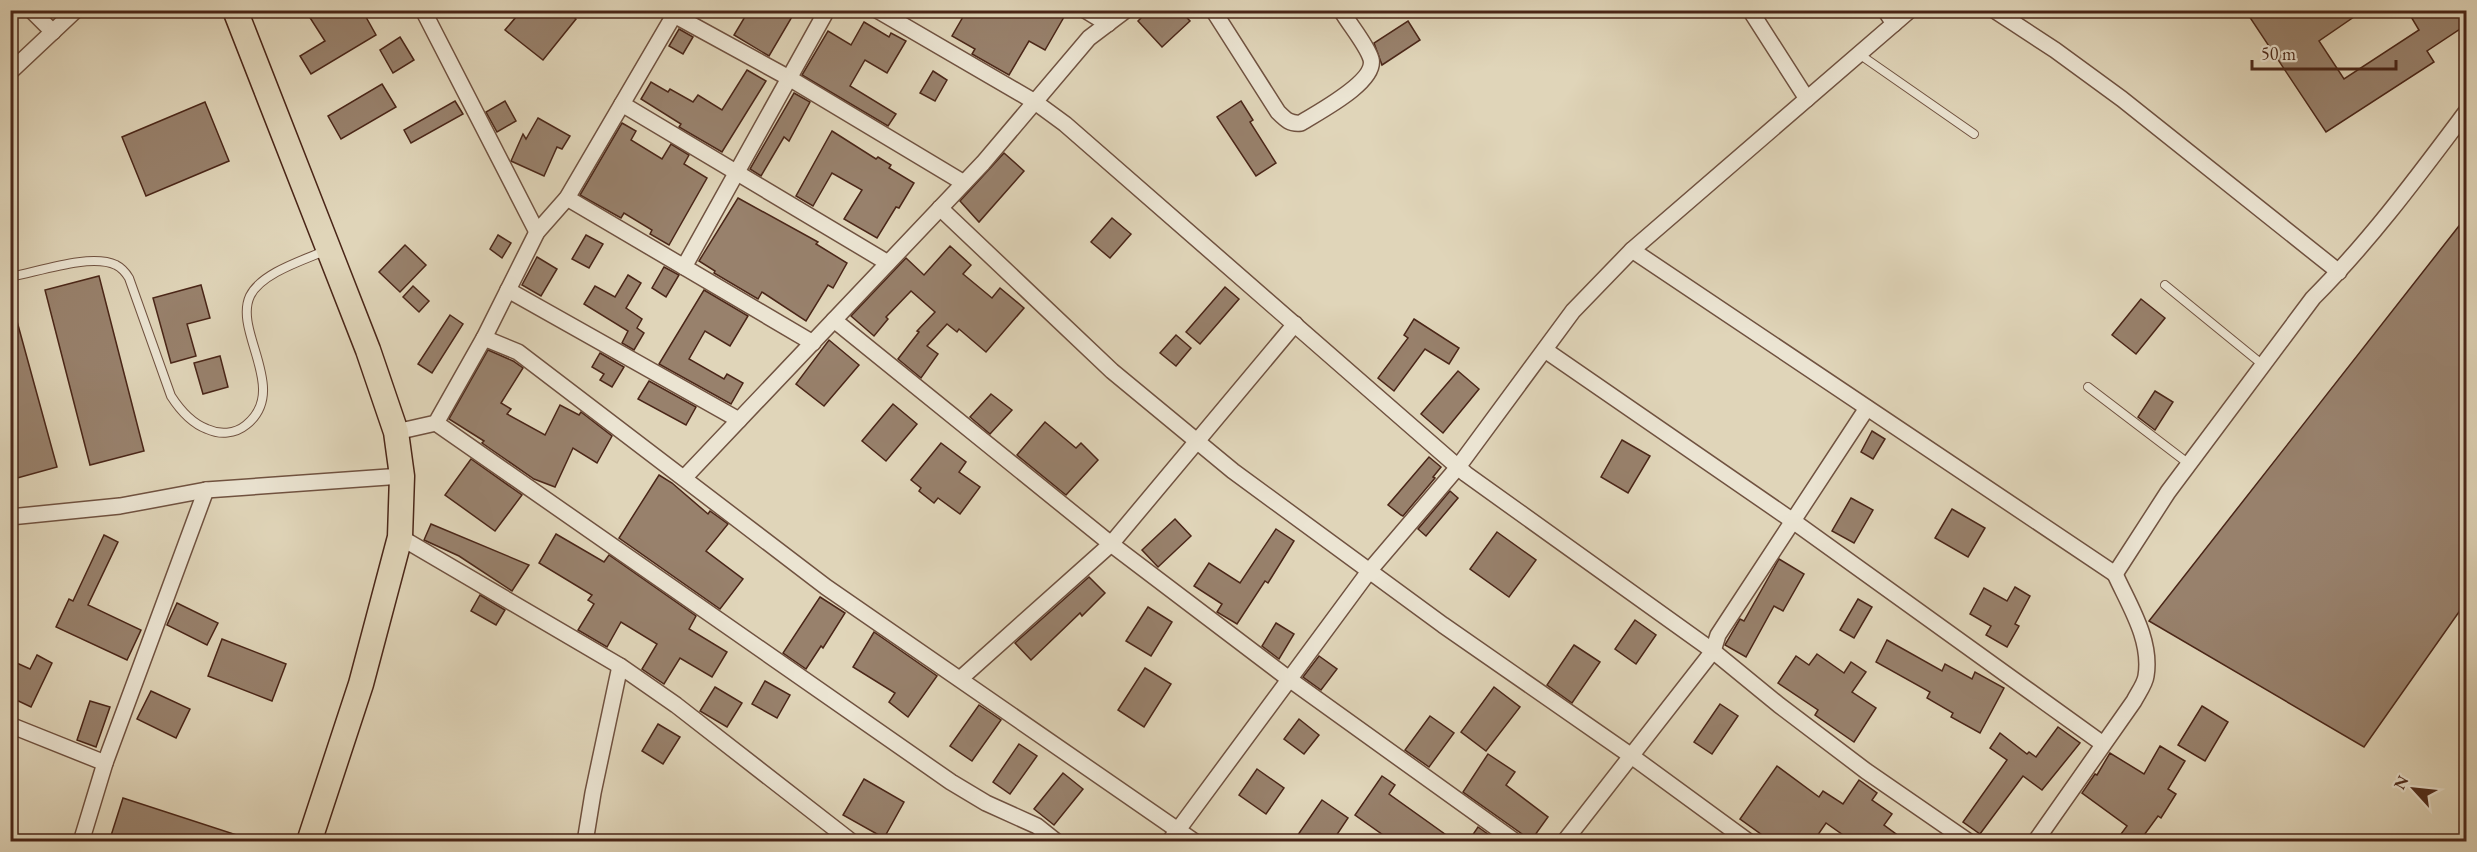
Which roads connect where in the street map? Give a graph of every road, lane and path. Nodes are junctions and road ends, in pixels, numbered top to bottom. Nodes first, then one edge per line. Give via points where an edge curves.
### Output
1 (32, 10) edge
2 (76, 10) edge
3 (235, 10) edge
4 (423, 10) edge
5 (827, 10) edge
6 (877, 10) edge
7 (1085, 10) edge
8 (1126, 10) edge
9 (1213, 10) edge
10 (1341, 10) edge
11 (1750, 10) edge
12 (1885, 10) edge
13 (1910, 10) edge
14 (1994, 10) edge
15 (676, 13) edge
16 (1108, 24) junction
17 (1894, 24) junction
18 (53, 33) junction
19 (1859, 54) junction
20 (10, 72) edge
21 (789, 78) junction
22 (1807, 99) junction
23 (1035, 102) junction
24 (622, 104) junction
25 (2466, 112) edge
26 (1974, 134) dead end
27 (736, 173) junction
28 (964, 183) junction
29 (567, 198) junction
30 (940, 208) junction
31 (537, 232) junction
32 (328, 249) junction
33 (1632, 250) junction
34 (888, 263) junction
35 (684, 267) junction
36 (2339, 272) junction
37 (10, 277) edge
38 (2165, 285) dead end
39 (508, 290) junction
40 (834, 320) junction
41 (1295, 324) junction
42 (484, 338) junction
43 (813, 342) junction
44 (1545, 350) junction
45 (2263, 365) junction
46 (2088, 387) dead end
47 (1867, 408) junction
48 (739, 420) junction
49 (435, 423) junction
50 (396, 432) junction
51 (1197, 441) junction
52 (2189, 464) junction
53 (1458, 467) junction
54 (402, 476) junction
55 (684, 478) junction
56 (206, 490) junction
57 (10, 517) edge
58 (1792, 521) junction
59 (400, 537) junction
60 (1111, 544) junction
61 (1370, 570) junction
62 (2115, 574) junction
63 (1713, 651) junction
64 (620, 666) junction
65 (960, 679) junction
66 (1290, 679) junction
67 (10, 725) edge
68 (2103, 744) junction
69 (1630, 755) junction
70 (105, 763) junction
71 (1174, 836) edge
72 (81, 842) edge
73 (309, 842) edge
74 (585, 842) edge
75 (852, 842) edge
76 (1057, 842) edge
77 (1195, 842) edge
78 (1516, 842) edge
79 (1564, 842) edge
80 (1749, 842) edge
81 (1969, 842) edge
82 (2035, 842) edge

1 - 18 street
2 - 18 street
3 - 32 main road
4 - 31 street
5 - 21 street
6 - 23 street
7 - 16 street
8 - 16 street
9 - 10 street via 1278,112 1293,123 1301,123 1361,84 1370,69 1371,57
11 - 22 street
12 - 17 street
13 - 17 street
14 - 36 street via 2122,99
15 - 21 street
15 - 24 street
16 - 23 street via 1089,38
17 - 19 street
18 - 20 street
19 - 22 street
19 - 26 lane
21 - 27 street
21 - 28 street
22 - 33 street
23 - 28 street
23 - 41 street
24 - 27 street
24 - 29 street
25 - 36 street
27 - 34 street
27 - 35 street
28 - 30 street
29 - 31 street
29 - 35 street
30 - 34 street
30 - 51 street via 1112,371
31 - 39 street
32 - 37 lane via 263,279 249,298 246,311 263,381 261,400 254,418 238,431 224,433 207,429 178,407 129,278 116,265 91,261
32 - 50 main road
33 - 44 street via 1573,311
33 - 47 street
34 - 40 street
35 - 43 street
36 - 45 street via 2313,298
38 - 45 lane
39 - 42 street
39 - 48 street
40 - 43 street
40 - 60 street
41 - 51 street
41 - 53 street
42 - 49 street
42 - 55 street via 518,352
43 - 48 street
44 - 53 street
44 - 58 street
45 - 52 street
46 - 52 lane
47 - 58 street
47 - 62 street
48 - 55 street
49 - 50 street
49 - 76 street via 951,782 1037,826
50 - 54 main road
51 - 60 street
51 - 61 street
52 - 62 street
53 - 61 street
53 - 63 street
54 - 56 street
54 - 59 main road
55 - 65 street via 826,587
56 - 57 street via 120,506
56 - 70 street
58 - 63 street via 1718,635
58 - 68 street
59 - 64 street
59 - 73 main road via 361,684
60 - 65 street
60 - 66 street
61 - 66 street
61 - 69 street
62 - 68 street via 2144,638 2146,678
63 - 69 street
63 - 81 street via 1814,732
64 - 74 street
64 - 75 street
65 - 71 street
66 - 71 street
66 - 78 street
67 - 70 street
68 - 82 street
69 - 79 street
69 - 80 street
70 - 72 street
71 - 77 street

